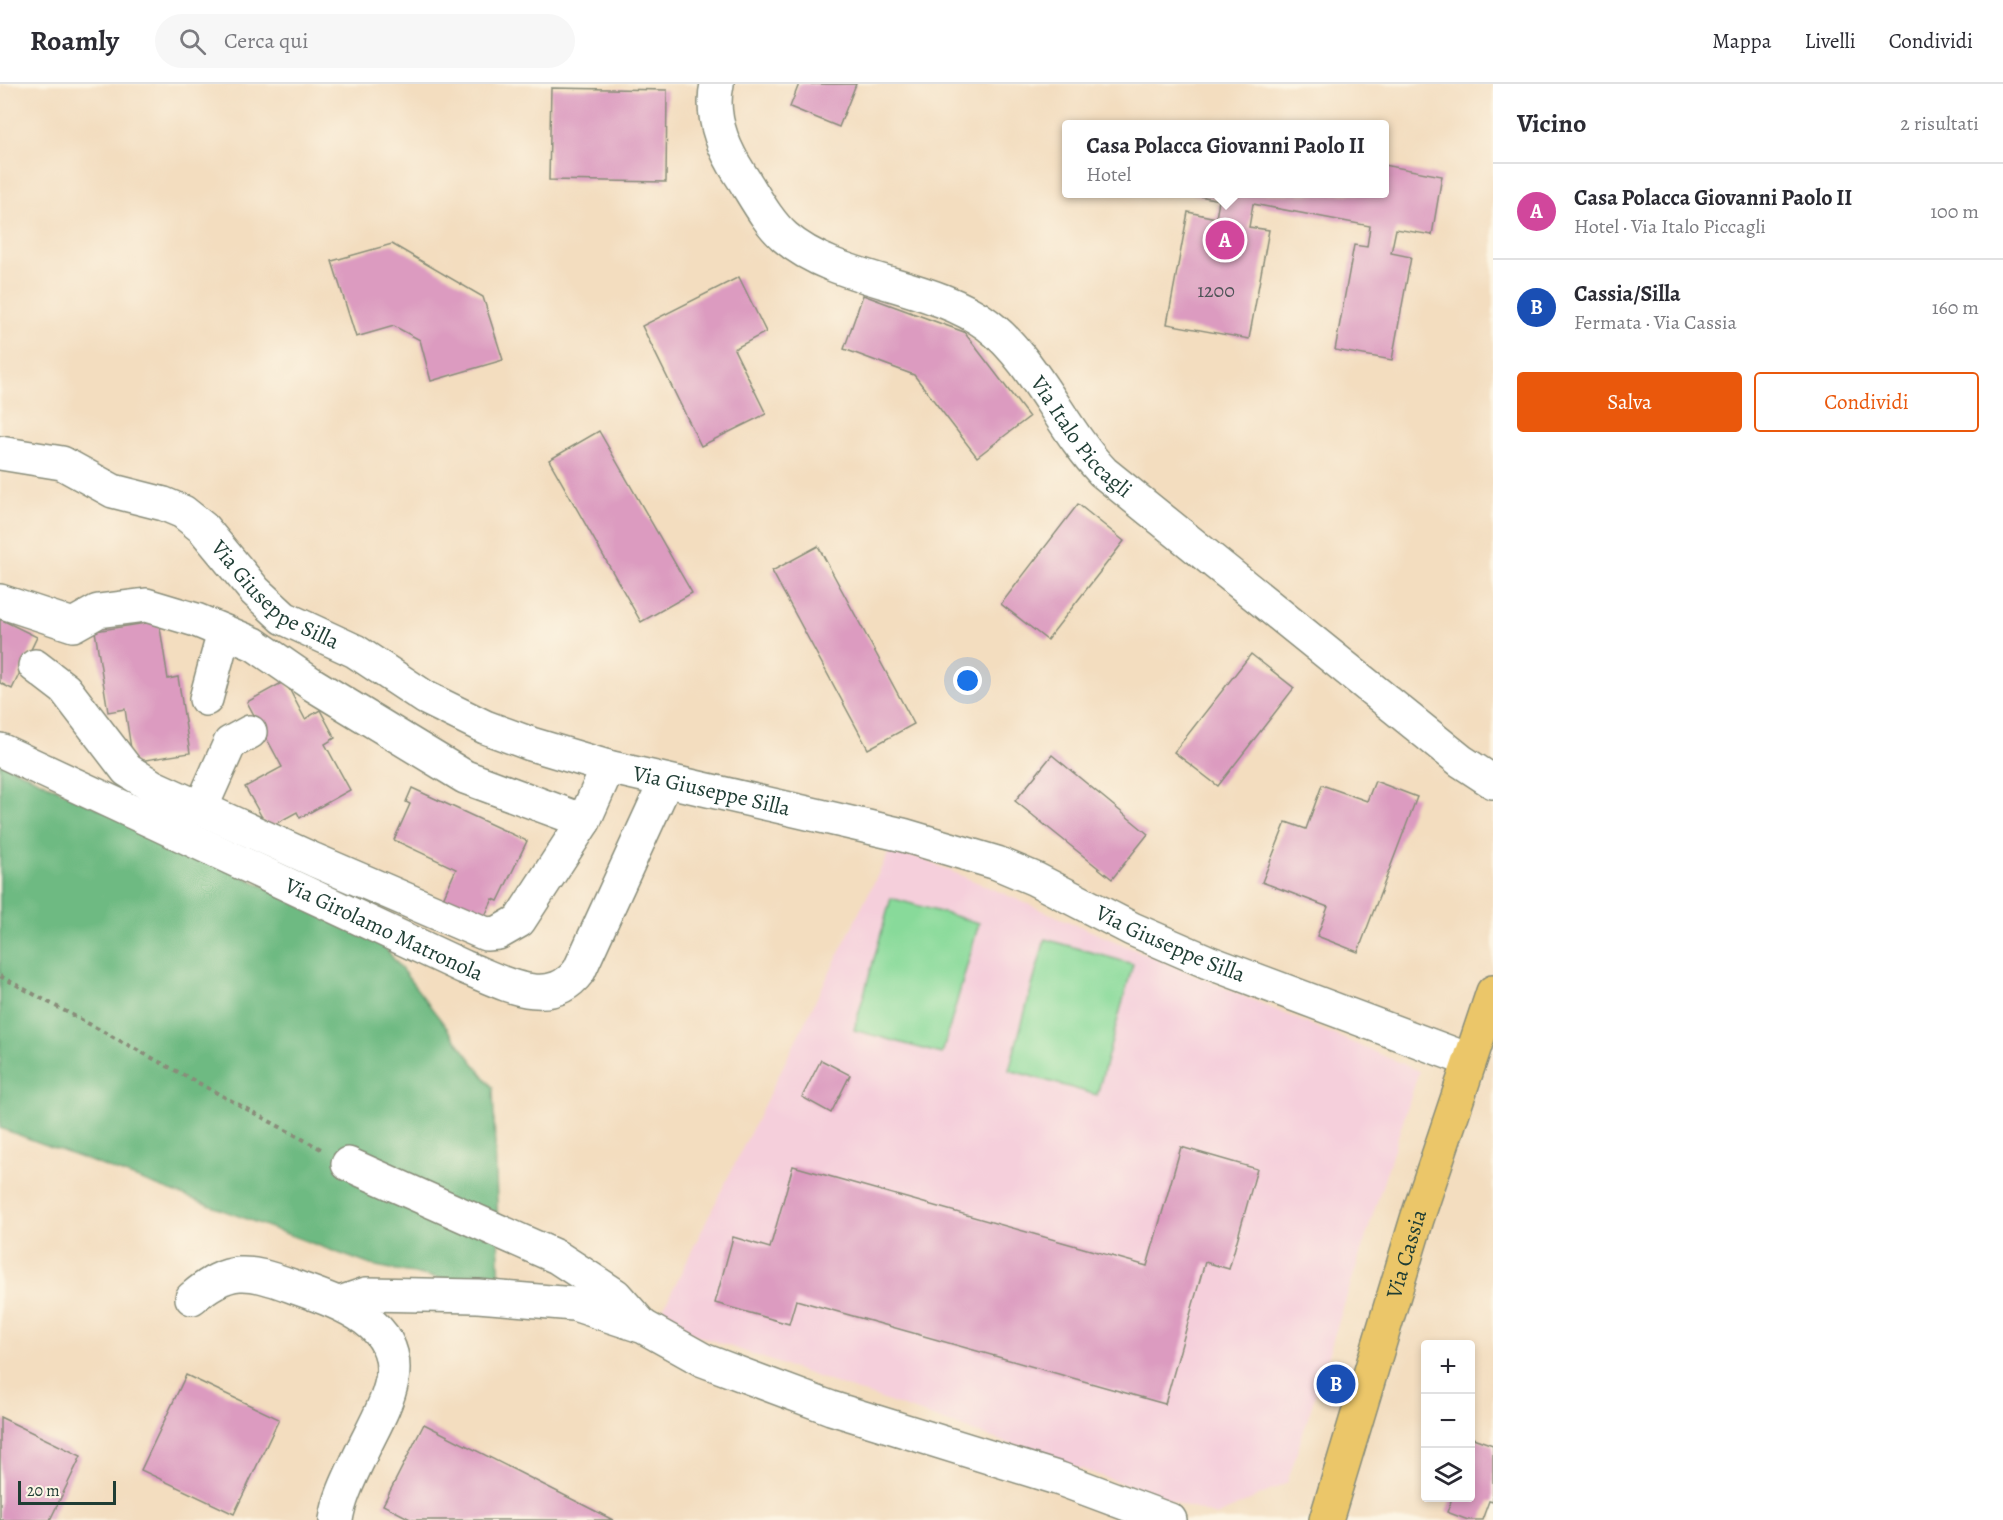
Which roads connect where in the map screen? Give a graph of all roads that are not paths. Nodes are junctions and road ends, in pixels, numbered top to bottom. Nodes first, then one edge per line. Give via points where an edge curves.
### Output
1 (717, 84) edge
2 (0, 453) edge
3 (0, 601) edge
4 (224, 632) junction
5 (35, 666) dead end
6 (206, 699) dead end
7 (250, 732) dead end
8 (0, 750) edge
9 (608, 767) junction
10 (666, 781) junction
11 (1493, 782) edge
12 (201, 808) junction
13 (584, 821) junction
14 (1493, 992) edge
15 (1469, 1059) junction
16 (348, 1164) road end
17 (192, 1298) dead end
18 (340, 1303) junction
19 (644, 1328) junction
20 (336, 1520) edge
21 (1170, 1520) edge
22 (1326, 1520) edge

1 - 11 street, Via Italo Piccagli via 716,110 726,150 769,220 786,238 826,261 957,307 991,327 1025,367 1083,449 1121,487 1461,761
2 - 9 street, Via Giuseppe Silla via 62,463 113,491 183,512 203,528 274,610 296,626 355,651 426,698 485,727
3 - 4 street via 74,625 98,612 146,605
4 - 6 street
4 - 13 street via 254,644 465,777
5 - 12 street via 65,689 127,770
7 - 12 street via 230,743
8 - 10 street, Via Girolamo Matronola via 464,967 514,986 543,992 564,988 579,971
9 - 10 street, Via Giuseppe Silla
9 - 13 street
10 - 15 street, Via Giuseppe Silla via 903,835 997,863 1199,959
12 - 13 street via 486,934 498,933 519,921
14 - 15 main road, Via Cassia
15 - 22 main road, Via Cassia
16 - 19 street via 556,1257 615,1295
17 - 18 street via 217,1279 247,1272
18 - 19 street via 366,1294 574,1304
18 - 20 street via 377,1329 386,1344 393,1371 388,1394 343,1492
19 - 21 street via 703,1360 831,1408 1060,1479

